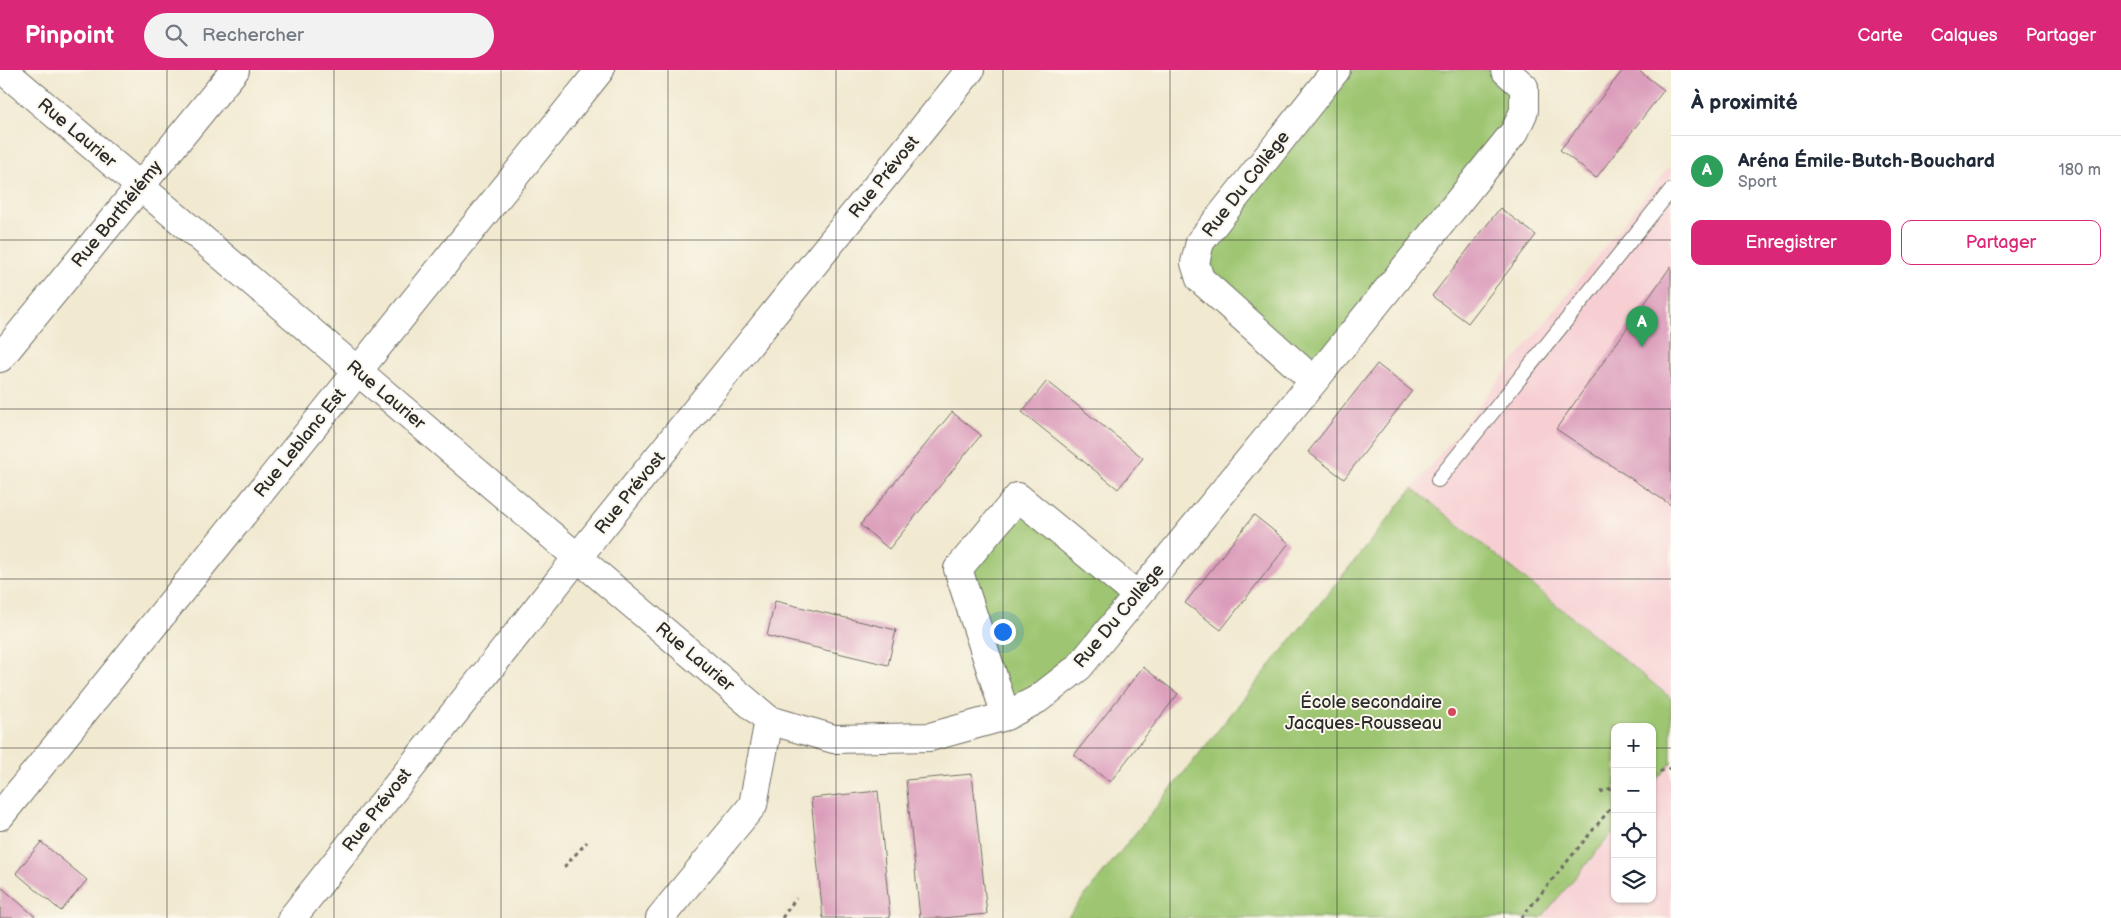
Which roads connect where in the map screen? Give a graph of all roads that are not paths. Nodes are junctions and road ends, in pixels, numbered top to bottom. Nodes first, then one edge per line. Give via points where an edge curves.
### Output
1 (3, 70) edge
2 (235, 70) edge
3 (600, 70) edge
4 (970, 70) edge
5 (1336, 70) edge
6 (1505, 70) edge
7 (140, 186) junction
8 (1671, 190) edge
9 (0, 358) edge
10 (358, 371) junction
11 (1314, 381) junction
12 (1438, 480) dead end
13 (577, 558) junction
14 (1137, 595) junction
15 (1006, 716) junction
16 (769, 720) junction
17 (0, 816) edge
18 (292, 918) edge
19 (660, 918) edge

1 - 7 street, Rue Laurier
2 - 7 street, Rue Barthélémy
3 - 10 street, Rue Leblanc Est
4 - 13 street, Rue Prévost
5 - 11 street, Rue Du Collège via 1200,242 1195,263 1200,279
6 - 11 street, Rue Du Collège via 1524,87 1524,111 1515,131
7 - 9 street, Rue Barthélémy
7 - 10 street, Rue Laurier
8 - 12 lane
10 - 13 street, Rue Laurier
10 - 17 street, Rue Leblanc Est
11 - 14 street, Rue Du Collège
13 - 16 street, Rue Laurier
13 - 18 street, Rue Prévost
14 - 15 street, Rue Du Collège via 1079,667 1038,699
14 - 15 street via 1018,497 958,569
15 - 16 street, Rue Du Collège via 930,737 834,739
16 - 19 street via 753,804

